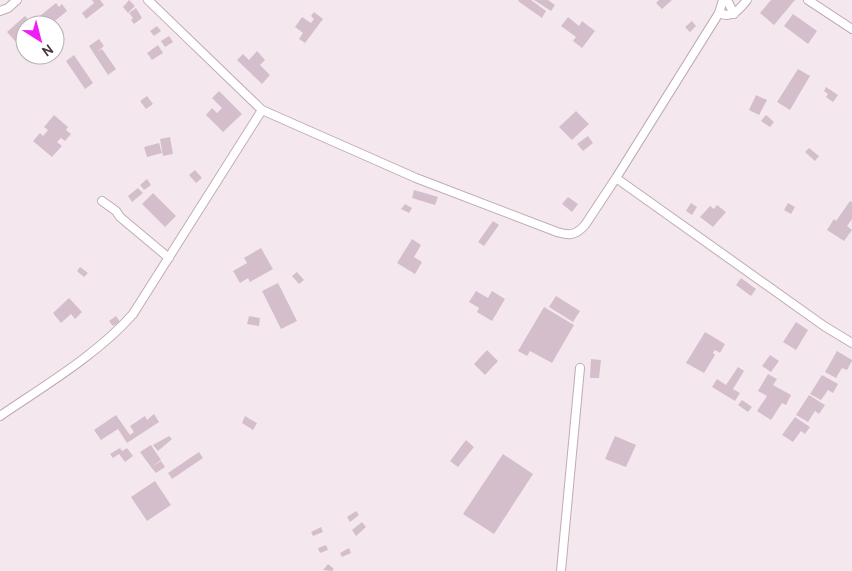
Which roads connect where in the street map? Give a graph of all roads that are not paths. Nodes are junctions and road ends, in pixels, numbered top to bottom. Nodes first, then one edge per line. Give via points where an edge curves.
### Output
1 (17, 0) edge
2 (148, 0) edge
3 (723, 0) edge
4 (727, 0) edge
5 (747, 0) edge
6 (808, 0) edge
7 (0, 11) edge
8 (719, 13) junction
9 (734, 14) junction
10 (852, 29) edge
11 (262, 110) junction
12 (616, 178) junction
13 (102, 201) dead end
14 (169, 258) junction
15 (852, 343) edge
16 (580, 368) dead end
17 (0, 416) edge
18 (561, 571) edge

1 - 7 street
2 - 11 street
3 - 8 street
4 - 9 street
5 - 9 street
6 - 10 street
8 - 9 street via 725,16
8 - 12 street
11 - 12 street via 416,178 569,236 585,225
11 - 14 street
12 - 15 street
13 - 14 street
14 - 17 street via 133,314 114,335
16 - 18 street

